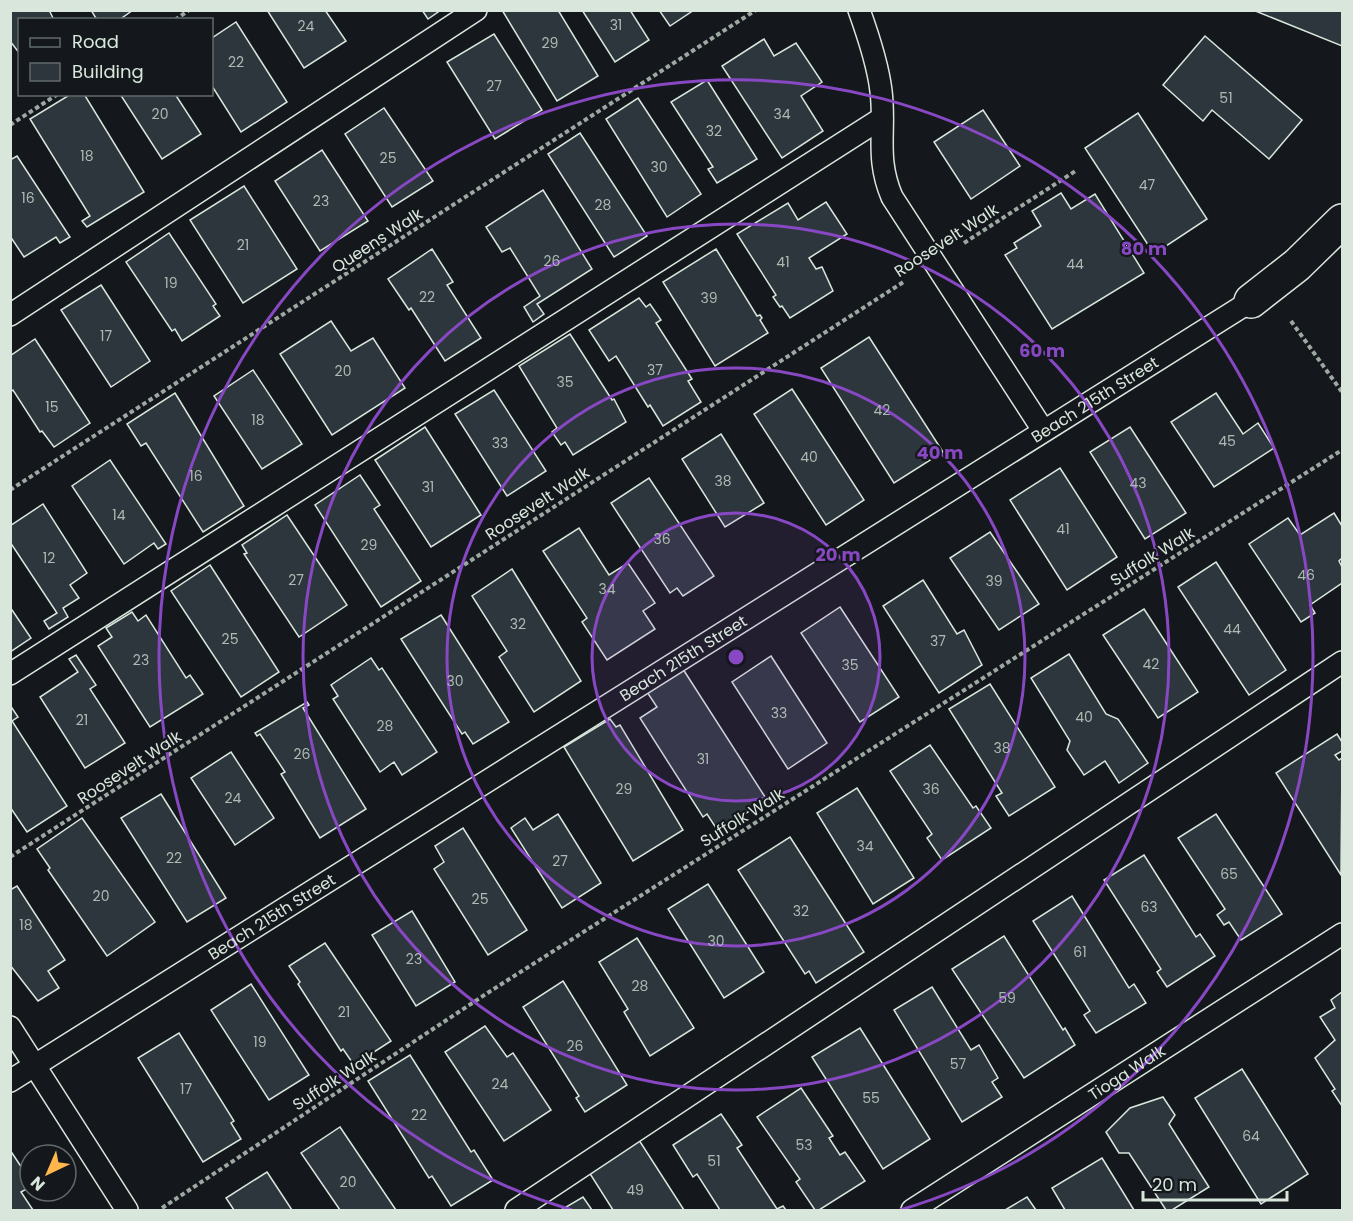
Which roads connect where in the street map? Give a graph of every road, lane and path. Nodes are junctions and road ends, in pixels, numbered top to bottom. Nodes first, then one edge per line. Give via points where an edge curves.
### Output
1 (476, 10) edge
2 (756, 10) edge
3 (859, 10) edge
4 (55, 96) edge
5 (882, 118) junction
6 (10, 125) edge
7 (1077, 170) dead end
8 (1342, 220) edge
9 (934, 262) junction
10 (1260, 295) junction
11 (10, 315) edge
12 (1342, 392) edge
13 (1043, 429) junction
14 (1342, 450) edge
15 (10, 489) edge
16 (1342, 662) edge
17 (10, 674) edge
18 (10, 858) edge
19 (1342, 934) edge
20 (10, 1027) edge
21 (35, 1065) junction
22 (10, 1081) edge
23 (127, 1210) edge
24 (159, 1210) edge
25 (516, 1210) edge
26 (912, 1210) edge

1 - 11 lane
2 - 15 path, Queens Walk
3 - 5 lane via 881,90
4 - 6 path
5 - 9 lane via 883,176
5 - 17 lane
7 - 9 path, Roosevelt Walk
8 - 10 street, Beach 215th Street
9 - 13 lane
9 - 18 path, Roosevelt Walk
10 - 12 path
10 - 13 lane, Beach 215th Street
13 - 21 lane, Beach 215th Street
14 - 24 path, Suffolk Walk via 489,992
16 - 25 lane
19 - 26 lane, Tioga Walk
20 - 21 lane
21 - 22 lane, Beach 215th Street
21 - 23 lane

